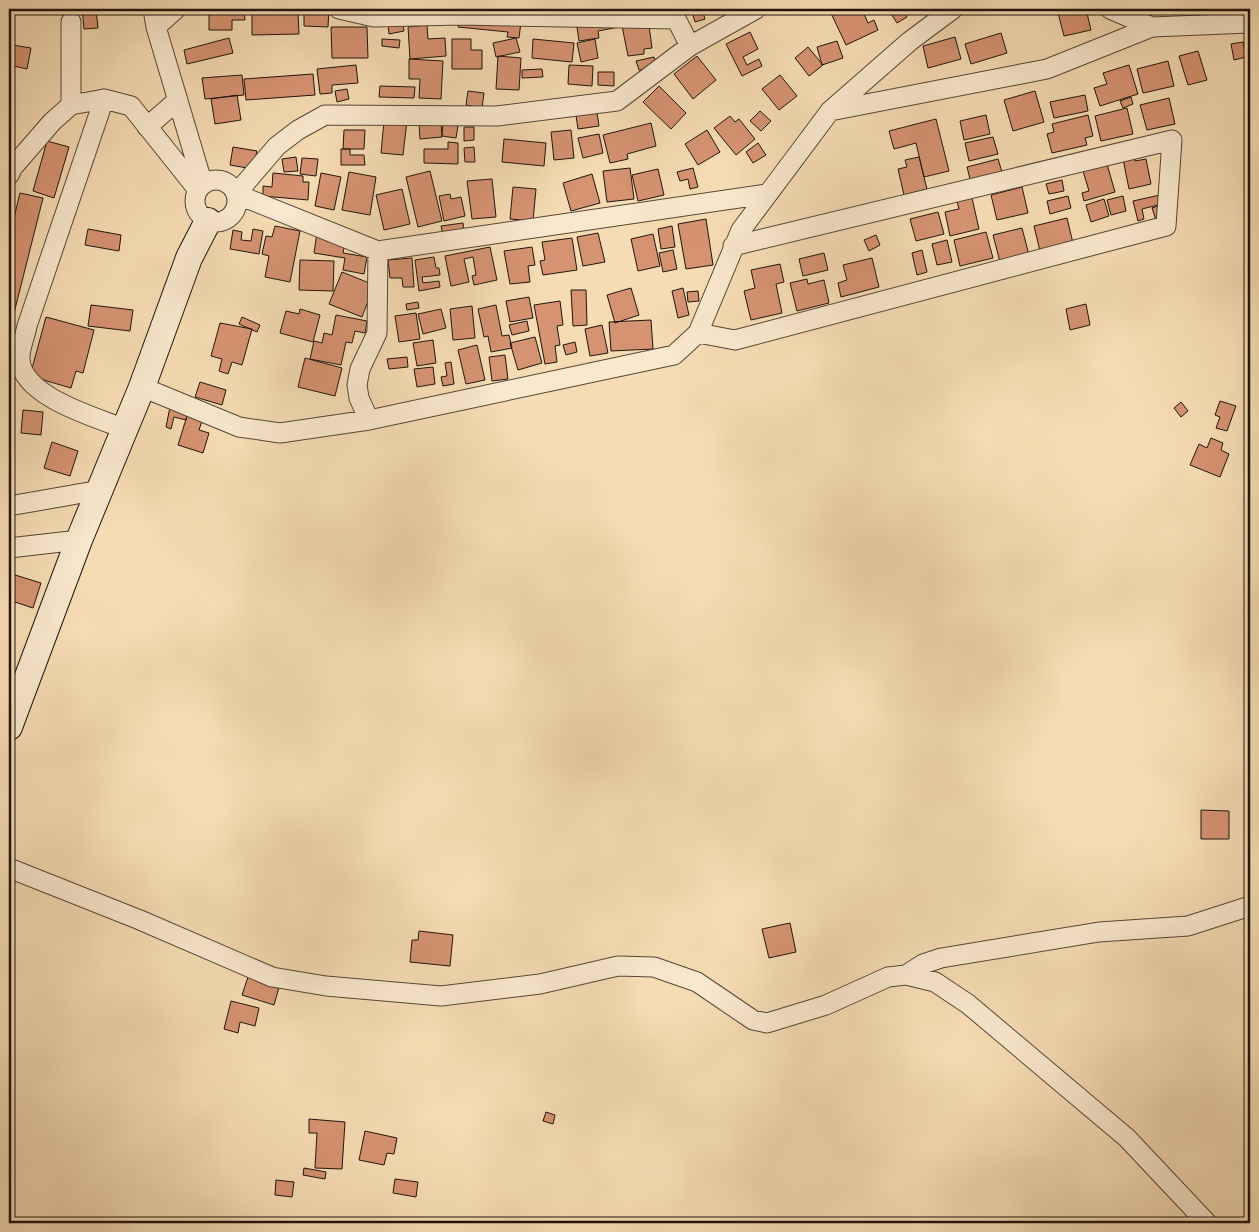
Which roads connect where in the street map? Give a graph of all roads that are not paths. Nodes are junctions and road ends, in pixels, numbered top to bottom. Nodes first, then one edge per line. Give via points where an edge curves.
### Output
1 (176, 9) edge
2 (339, 9) edge
3 (756, 9) edge
4 (953, 9) edge
5 (1110, 9) edge
6 (673, 14) edge
7 (154, 18) edge
8 (72, 22) dead end
9 (1250, 23) edge
10 (1152, 27) junction
11 (690, 46) junction
12 (104, 99) junction
13 (178, 100) junction
14 (71, 105) junction
15 (830, 111) junction
16 (147, 127) junction
17 (9, 175) edge
18 (201, 188) junction
19 (236, 194) junction
20 (767, 194) junction
21 (208, 221) junction
22 (733, 246) junction
23 (378, 251) junction
24 (698, 333) junction
25 (142, 387) junction
26 (369, 420) junction
27 (125, 429) junction
28 (100, 490) junction
29 (9, 506) edge
30 (79, 540) junction
31 (9, 548) edge
32 (9, 727) edge
33 (9, 868) edge
34 (1250, 906) edge
35 (906, 975) junction
36 (1207, 1223) edge

1 - 7 street
2 - 6 street via 374,17
3 - 11 street
4 - 15 street via 910,41
5 - 10 street
6 - 11 street
7 - 13 street
8 - 14 street
9 - 10 street
10 - 15 street via 1047,69
11 - 19 street via 618,101 497,116 325,115 278,146
12 - 14 street
12 - 16 street via 131,106
12 - 27 street via 27,326 20,359 23,375 42,393
13 - 16 street
13 - 18 street
14 - 17 street via 52,122
15 - 20 street
16 - 18 street
18 - 19 street via 219,180 230,185
18 - 21 street via 196,204 202,217
19 - 21 street via 233,214 222,222
19 - 23 street
20 - 22 street
20 - 23 street
21 - 25 street via 190,258
22 - 24 street
22 - 24 street via 1172,140 1166,226 735,340
23 - 26 street via 377,333 360,369 357,385
24 - 26 street via 674,355
25 - 26 street via 239,427 280,433
25 - 27 street
27 - 28 street
28 - 29 street
28 - 30 street
30 - 31 street
30 - 32 street
33 - 35 street via 272,977 326,986 441,996 540,984 618,966 654,967 698,982 753,1020 767,1023 826,1005 888,977
34 - 35 street via 1188,926 1099,932 941,958
35 - 36 street via 935,982 968,1004 1127,1138

